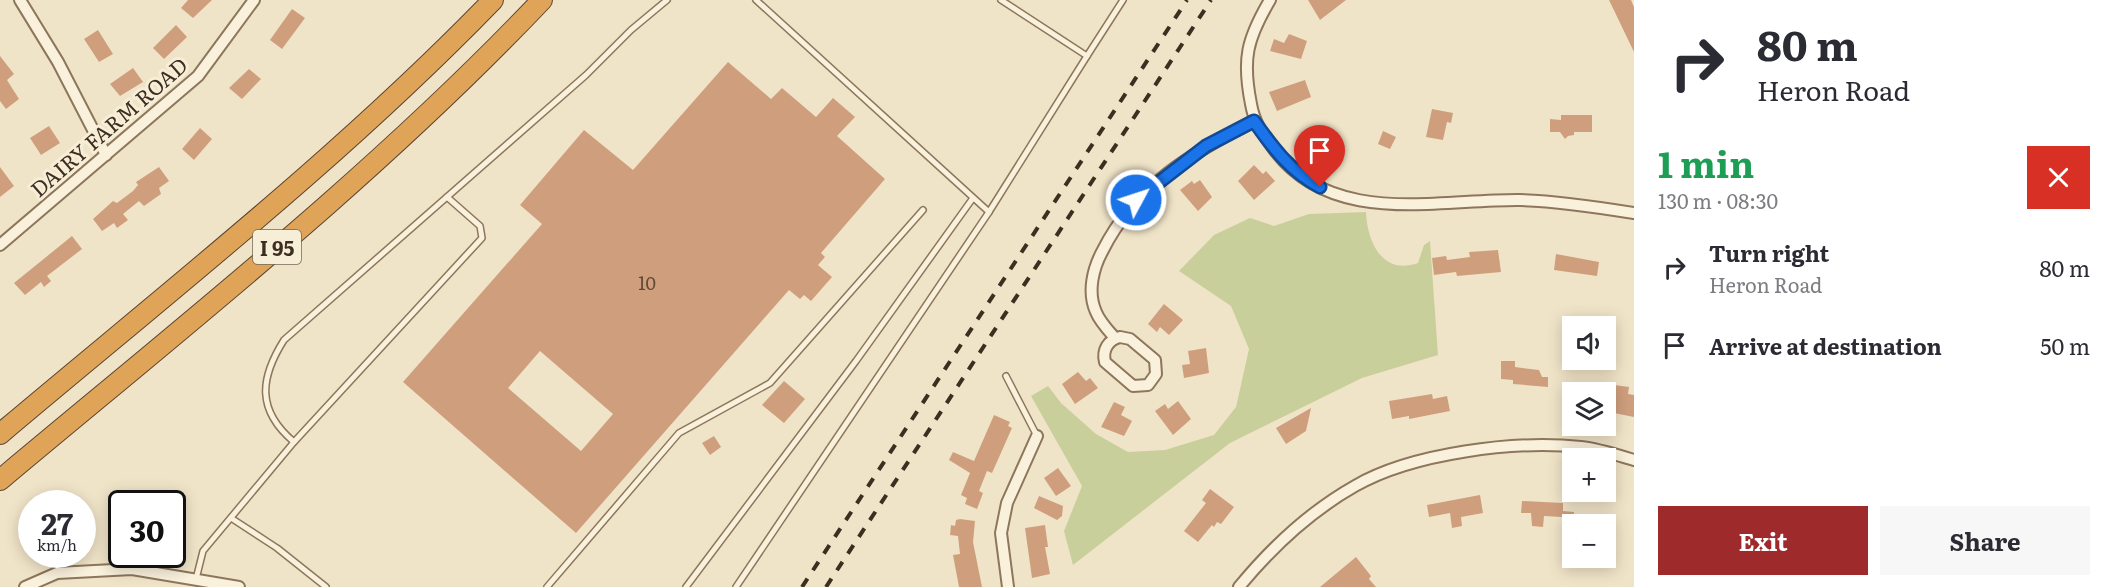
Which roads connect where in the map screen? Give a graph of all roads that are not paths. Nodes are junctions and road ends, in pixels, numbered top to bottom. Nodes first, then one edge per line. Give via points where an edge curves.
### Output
1 (20, 0) edge
2 (254, 0) edge
3 (493, 0) edge
4 (542, 0) edge
5 (667, 0) edge
6 (756, 0) edge
7 (1001, 0) edge
8 (1123, 0) edge
9 (1270, 0) edge
10 (1087, 56) junction
11 (1254, 121) junction
12 (106, 155) junction
13 (447, 197) junction
14 (973, 198) junction
15 (923, 210) dead end
16 (989, 212) junction
17 (1634, 213) edge
18 (0, 245) edge
19 (1115, 338) junction
20 (1006, 376) dead end
21 (0, 434) edge
22 (1037, 436) joint
23 (294, 442) junction
24 (1634, 460) edge
25 (0, 480) edge
26 (231, 518) junction
27 (203, 582) edge
28 (25, 587) edge
29 (239, 587) edge
30 (326, 587) edge
31 (547, 587) edge
32 (686, 587) edge
33 (736, 587) edge
34 (1008, 587) edge
35 (1239, 587) edge

1 - 12 street via 58,62
2 - 12 street, DAIRY FARM ROAD via 198,76
3 - 21 highway, I 95 via 328,156
4 - 25 highway, I 95 via 447,95 321,210
5 - 13 lane
6 - 14 lane
7 - 10 lane
8 - 10 lane
9 - 11 street via 1253,27 1246,57
10 - 16 lane
11 - 17 street via 1281,158 1304,178 1336,195 1410,206 1523,200
11 - 19 street via 1168,172 1136,200 1111,233 1097,261 1091,285 1095,311
12 - 18 street, DAIRY FARM ROAD
13 - 23 lane via 293,331 269,363 267,404 280,429
13 - 23 lane via 480,226 482,238
14 - 16 lane
14 - 32 lane
15 - 31 lane via 770,383 679,433
16 - 33 lane
19 - 19 street via 1105,348 1105,362 1133,386 1148,385 1156,374 1155,360 1130,339
20 - 22 lane
22 - 34 street via 1007,503 1001,533
23 - 26 lane
24 - 35 street via 1582,447 1512,446 1452,453 1403,467 1356,485 1303,520
26 - 27 lane via 203,551
26 - 30 lane
27 - 28 street via 132,569 57,573
27 - 29 street

